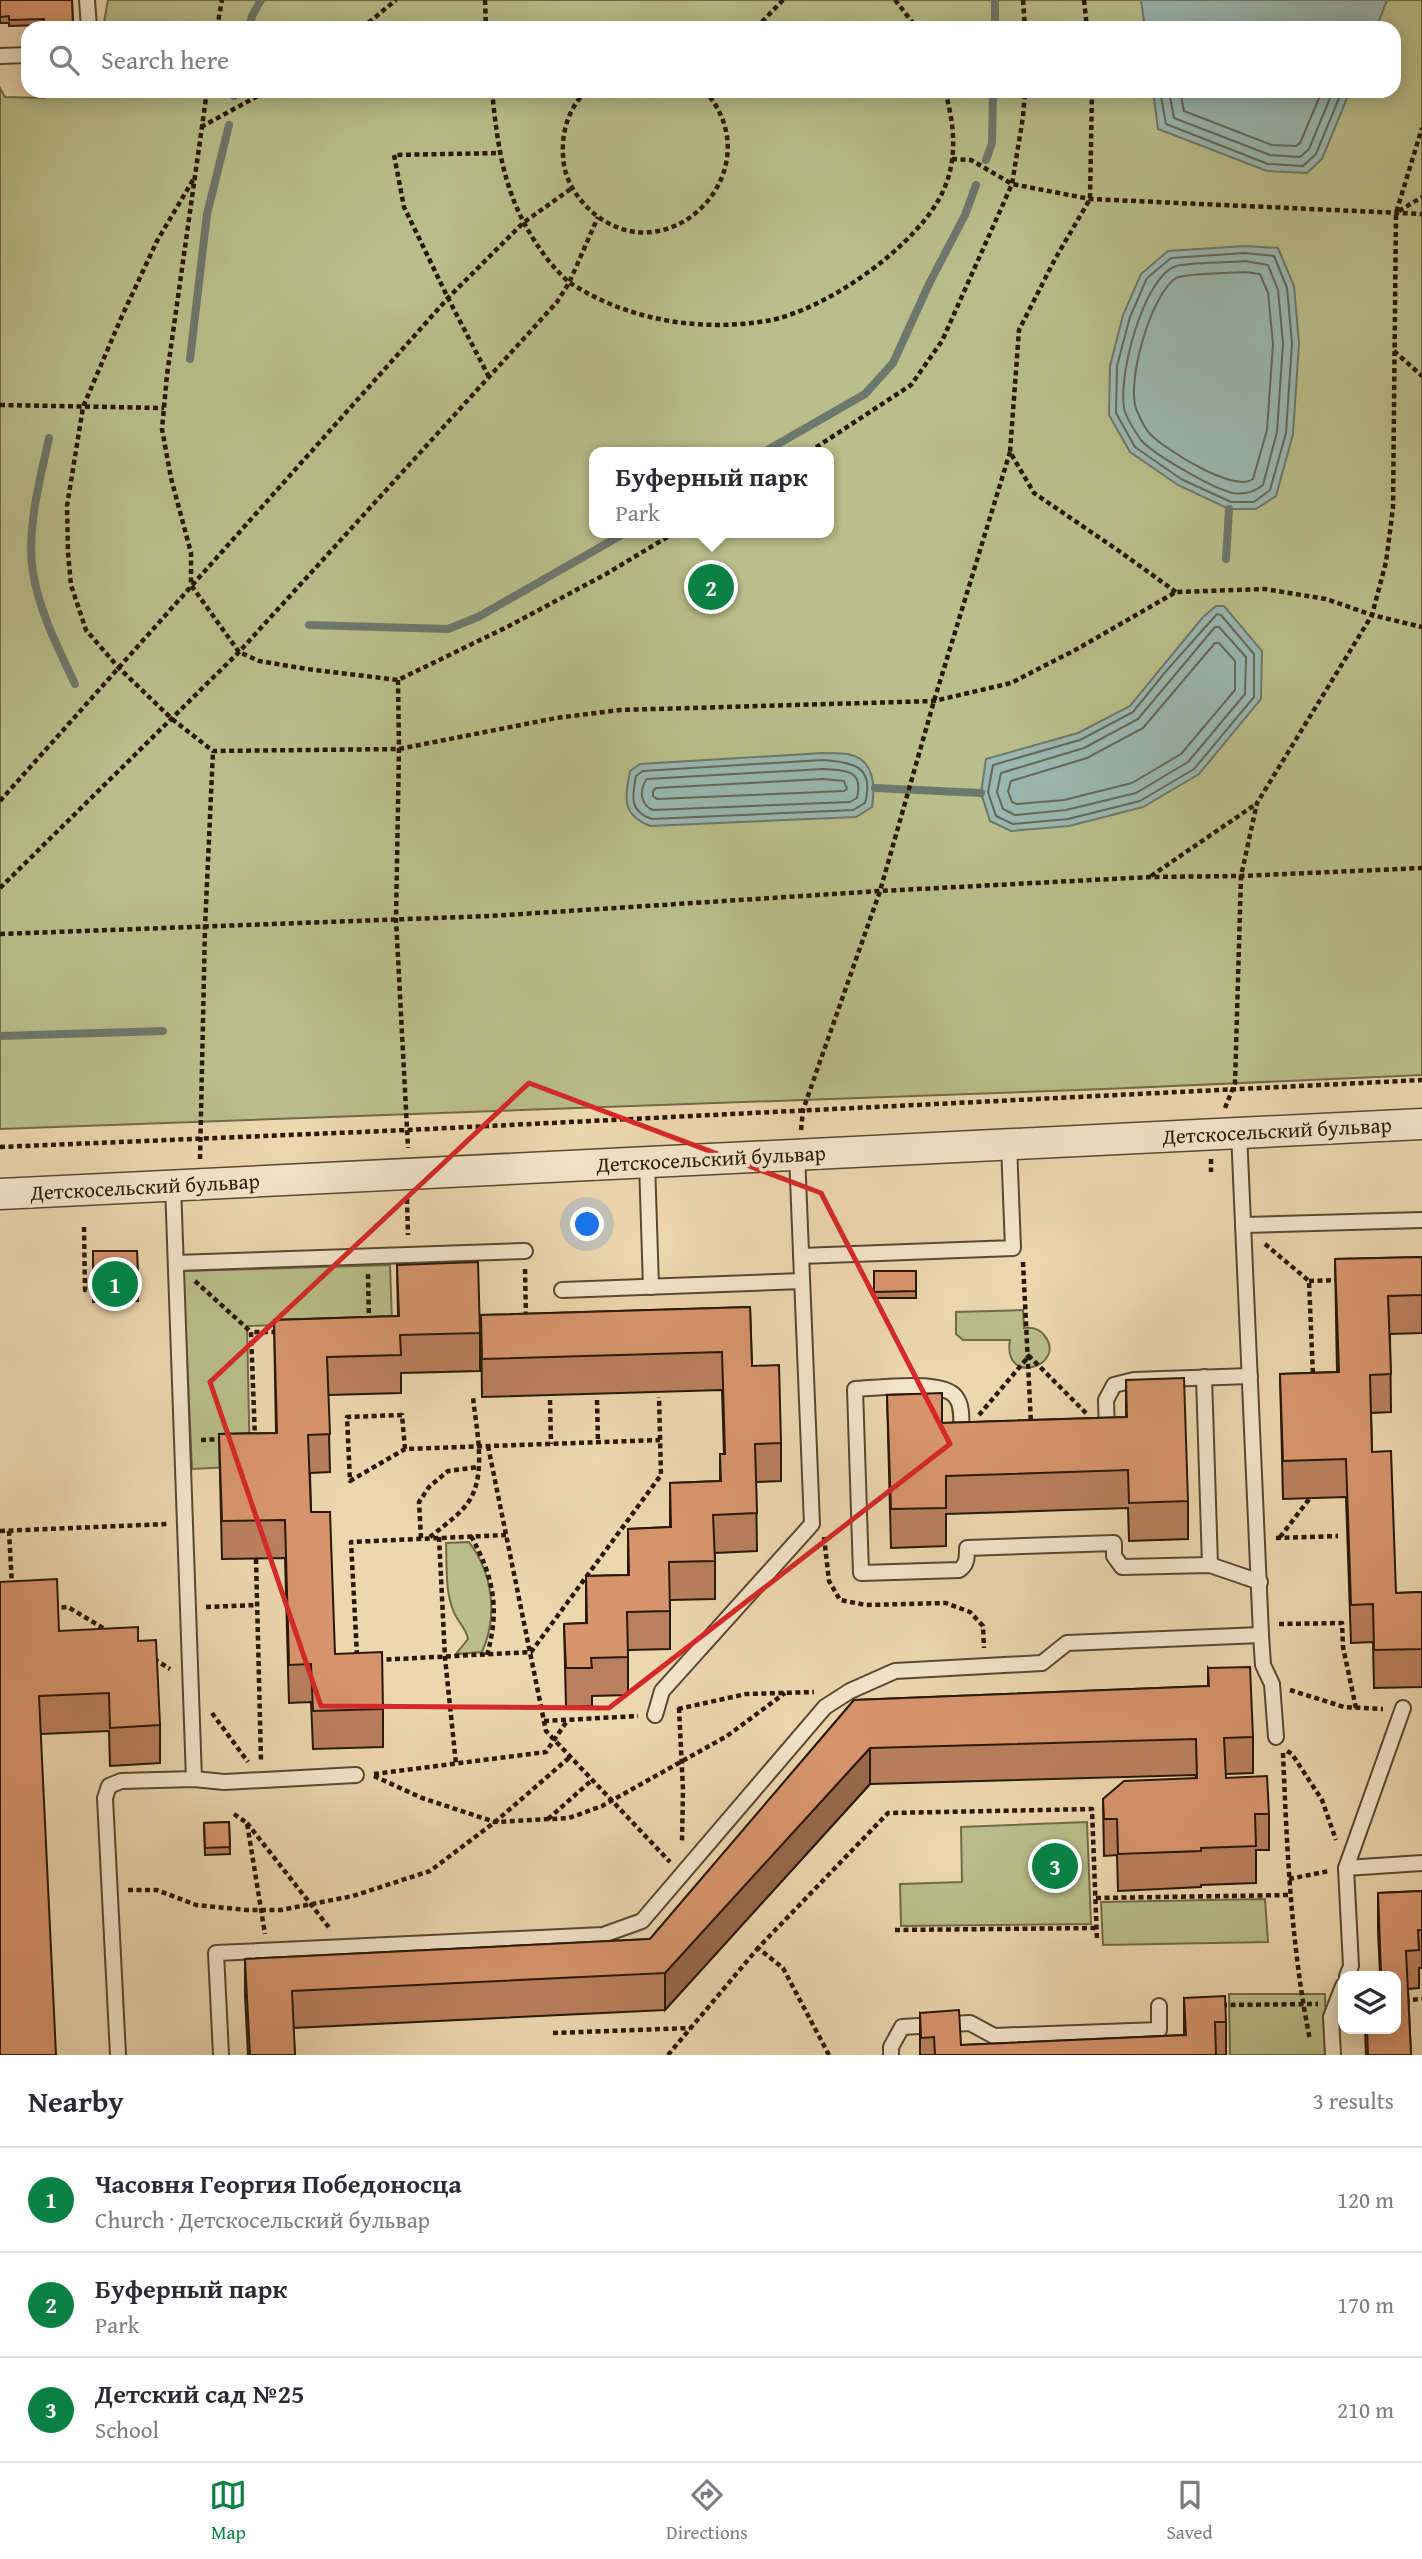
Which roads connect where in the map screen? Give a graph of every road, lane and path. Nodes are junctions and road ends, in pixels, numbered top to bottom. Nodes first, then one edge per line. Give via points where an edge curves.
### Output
1 (87, 0) edge
2 (222, 0) edge
3 (396, 0) edge
4 (485, 0) edge
5 (783, 0) edge
6 (895, 0) edge
7 (1023, 0) edge
8 (1084, 0) edge
9 (88, 21) edge
10 (218, 21) edge
11 (370, 21) edge
12 (486, 21) edge
13 (763, 21) edge
14 (912, 21) edge
15 (1024, 21) edge
16 (1086, 21) edge
17 (0, 54) edge
18 (21, 55) edge
19 (205, 98) edge
20 (254, 98) edge
21 (493, 98) edge
22 (581, 98) edge
23 (711, 98) edge
24 (947, 98) edge
25 (1024, 98) edge
26 (1092, 98) edge
27 (200, 128) junction
28 (1422, 128) edge
29 (499, 153) junction
30 (952, 159) junction
31 (193, 180) junction
32 (1012, 184) junction
33 (572, 188) junction
34 (1422, 197) edge
35 (1090, 199) junction
36 (1396, 213) junction
37 (1422, 214) edge
38 (598, 217) junction
39 (523, 223) junction
40 (569, 283) junction
41 (448, 299) junction
42 (1393, 351) junction
43 (1422, 376) edge
44 (489, 377) junction
45 (0, 405) edge
46 (83, 407) junction
47 (164, 408) junction
48 (817, 447) edge
49 (1010, 452) junction
50 (666, 538) edge
51 (191, 585) junction
52 (1176, 592) junction
53 (1372, 615) junction
54 (1422, 627) edge
55 (239, 652) junction
56 (118, 667) junction
57 (398, 680) junction
58 (934, 701) junction
59 (172, 719) junction
60 (399, 749) junction
61 (213, 751) junction
62 (0, 802) edge
63 (1257, 803) junction
64 (1422, 868) edge
65 (1241, 876) junction
66 (1150, 877) junction
67 (0, 888) edge
68 (880, 891) junction
69 (396, 919) junction
70 (205, 927) junction
71 (0, 934) edge
72 (1422, 1080) edge
73 (1234, 1089) junction
74 (803, 1110) junction
75 (1422, 1124) edge
76 (408, 1130) junction
77 (1239, 1132) junction
78 (199, 1138) junction
79 (1009, 1144) junction
80 (0, 1147) edge
81 (797, 1154) junction
82 (647, 1162) junction
83 (187, 1185) junction
84 (0, 1194) edge
85 (1422, 1220) edge
86 (1243, 1225) junction
87 (84, 1227) dead end
88 (1013, 1248) junction
89 (525, 1251) joint
90 (367, 1256) junction
91 (801, 1256) junction
92 (176, 1263) junction
93 (1347, 1280) edge
94 (802, 1281) junction
95 (1309, 1281) junction
96 (652, 1287) junction
97 (93, 1290) edge
98 (562, 1290) dead end
99 (369, 1330) edge
100 (290, 1331) edge
101 (251, 1332) junction
102 (527, 1333) edge
103 (1029, 1356) junction
104 (1250, 1376) junction
105 (1204, 1377) junction
106 (1313, 1380) edge
107 (473, 1397) dead end
108 (659, 1397) dead end
109 (597, 1399) dead end
110 (550, 1400) dead end
111 (1100, 1434) joint
112 (1032, 1435) edge
113 (967, 1437) joint
114 (255, 1438) junction
115 (230, 1439) edge
116 (243, 1439) edge
117 (660, 1440) junction
118 (182, 1441) junction
119 (598, 1443) junction
120 (551, 1444) junction
121 (488, 1446) junction
122 (478, 1447) junction
123 (255, 1449) edge
124 (405, 1449) junction
125 (478, 1467) junction
126 (1310, 1498) dead end
127 (185, 1524) junction
128 (812, 1524) junction
129 (0, 1531) edge
130 (9, 1531) junction
131 (506, 1535) junction
132 (471, 1536) junction
133 (1338, 1536) dead end
134 (439, 1537) junction
135 (421, 1538) junction
136 (430, 1538) junction
137 (1280, 1538) junction
138 (1258, 1539) junction
139 (257, 1559) dead end
140 (1210, 1564) junction
141 (1260, 1582) junction
142 (12, 1588) edge
143 (41, 1608) edge
144 (1261, 1630) junction
145 (114, 1634) edge
146 (531, 1652) junction
147 (148, 1655) edge
148 (487, 1655) junction
149 (446, 1658) junction
150 (358, 1661) edge
151 (368, 1661) edge
152 (985, 1666) junction
153 (170, 1669) dead end
154 (679, 1672) junction
155 (1272, 1684) junction
156 (191, 1686) junction
157 (850, 1691) junction
158 (785, 1692) junction
159 (680, 1708) junction
160 (1356, 1708) junction
161 (1403, 1708) joint
162 (655, 1715) junction
163 (568, 1720) junction
164 (544, 1721) junction
165 (1276, 1737) dead end
166 (554, 1741) junction
167 (570, 1757) junction
168 (682, 1761) junction
169 (456, 1764) junction
170 (356, 1775) dead end
171 (194, 1779) junction
172 (262, 1779) junction
173 (592, 1780) junction
174 (612, 1801) junction
175 (234, 1814) dead end
176 (548, 1820) junction
177 (495, 1822) junction
178 (247, 1823) junction
179 (1422, 1863) edge
180 (1346, 1868) junction
181 (682, 1875) junction
182 (1289, 1879) junction
183 (110, 1890) junction
184 (1290, 1895) junction
185 (1096, 1898) junction
186 (311, 1904) junction
187 (261, 1910) junction
188 (264, 1928) dead end
189 (1096, 1928) junction
190 (895, 1930) dead end
191 (1097, 1941) dead end
192 (345, 1947) junction
193 (758, 1948) junction
194 (1349, 1971) edge
195 (1422, 1999) edge
196 (1338, 2000) edge
197 (1401, 2001) edge
198 (1337, 2003) junction
199 (1303, 2004) junction
200 (1211, 2005) edge
201 (1159, 2006) dead end
202 (691, 2028) junction
203 (553, 2033) dead end
204 (1311, 2042) dead end
205 (118, 2055) edge
206 (221, 2055) edge
207 (668, 2055) edge
208 (829, 2055) edge
209 (891, 2055) edge
210 (1333, 2055) edge

1 - 9 lane
2 - 10 path
3 - 11 path
4 - 12 path
5 - 13 path
6 - 14 path
7 - 15 path
8 - 16 path
17 - 18 lane
19 - 27 path
20 - 27 path
21 - 29 path
22 - 33 path via 570,114 562,151
23 - 38 path via 723,118 728,155 716,192 704,207 672,227 653,231 624,228
24 - 30 path via 953,123
25 - 32 path
26 - 35 path
27 - 31 path
28 - 36 path
29 - 39 path
29 - 41 path via 394,155 404,207
30 - 32 path via 971,160
30 - 40 path via 944,190 900,246 821,302 768,321 702,325 656,319 611,306
31 - 46 path via 157,240
31 - 47 path
32 - 35 path
32 - 48 path via 942,341 911,386
33 - 38 path
33 - 39 path
34 - 36 path
35 - 36 path
35 - 49 path via 1019,330
36 - 37 path
36 - 42 path
38 - 40 path
39 - 40 path
39 - 41 path
40 - 44 path
41 - 44 path
41 - 51 path
42 - 43 path
42 - 53 path via 1393,508 1386,562
44 - 55 path
45 - 46 path
46 - 47 path
46 - 56 path via 67,506 71,586 86,630
47 - 51 path via 162,429 191,553
49 - 52 path via 1034,493
49 - 58 path
50 - 57 path via 594,581
51 - 55 path
51 - 56 path
52 - 53 path via 1265,589 1326,599
52 - 58 path via 1011,683
53 - 54 path
53 - 63 path
55 - 57 path via 307,670
55 - 59 path
56 - 59 path
56 - 62 path
57 - 60 path
58 - 60 path via 620,710
58 - 68 path
59 - 61 path
59 - 67 path
60 - 61 path
60 - 69 path
61 - 70 path
63 - 65 path
63 - 66 path
64 - 65 path
65 - 66 path
65 - 73 path
66 - 68 path
68 - 69 path
68 - 74 path
69 - 70 path
69 - 76 path
70 - 71 path
70 - 78 path
72 - 73 path
73 - 74 path
74 - 76 path
75 - 77 street, Детскосельский бульвар
76 - 78 path
77 - 79 street, Детскосельский бульвар
77 - 86 lane
78 - 80 path
78 - 83 path
79 - 81 street, Детскосельский бульвар
79 - 88 lane
81 - 82 street, Детскосельский бульвар
81 - 91 lane
82 - 83 street, Детскосельский бульвар
82 - 96 lane
83 - 84 street, Детскосельский бульвар
83 - 92 lane
85 - 86 lane
86 - 95 path
86 - 104 lane
87 - 97 path via 85,1290
88 - 91 lane
88 - 103 path via 1025,1264
89 - 90 lane
89 - 102 path
90 - 92 lane
90 - 99 path
91 - 94 lane
92 - 101 path
92 - 118 lane
93 - 95 path
94 - 96 lane
94 - 128 lane
95 - 106 path
96 - 98 lane
100 - 101 path
101 - 114 path
103 - 111 path
103 - 112 path
103 - 113 path
104 - 105 lane
104 - 138 lane
105 - 111 lane via 1114,1385 1106,1399
105 - 140 lane
107 - 122 path
108 - 117 path
109 - 119 path
110 - 120 path
113 - 140 lane via 954,1394 935,1386 855,1389 861,1573 959,1570 964,1567 967,1548 1114,1543 1114,1556 1122,1567
114 - 116 path
114 - 123 path
115 - 118 path
117 - 119 path
117 - 146 path via 661,1475
118 - 127 lane
119 - 120 path
120 - 121 path
121 - 122 path
121 - 131 path
122 - 124 path
122 - 125 path
124 - 124 path via 350,1481 347,1418 402,1415
125 - 135 path via 449,1471 429,1487 419,1502
125 - 136 path via 476,1488 467,1504
126 - 137 path
127 - 130 path
127 - 156 lane
128 - 152 path via 825,1537 829,1581 841,1600 866,1605 946,1603 971,1612 982,1626
128 - 154 lane
129 - 130 path
130 - 142 path
131 - 132 path
131 - 146 path
132 - 134 path
132 - 148 path via 490,1577 494,1600
133 - 137 path
134 - 136 path
134 - 149 path
135 - 136 path
135 - 150 path via 351,1542
137 - 138 path
138 - 141 lane
139 - 172 path
140 - 141 lane
141 - 144 lane
143 - 145 path via 68,1607
144 - 152 lane via 1067,1643 1042,1663
144 - 155 lane via 1263,1665
144 - 160 path via 1342,1623
146 - 148 path
146 - 164 path
147 - 153 path
148 - 149 path
149 - 151 path
149 - 169 path
152 - 157 lane via 895,1671
154 - 159 path
154 - 162 lane via 662,1691
155 - 160 path
155 - 165 lane
156 - 171 lane
156 - 172 path
157 - 158 path
157 - 181 lane via 825,1707
158 - 159 path via 746,1694
158 - 168 path via 727,1736
159 - 162 path
159 - 168 path
160 - 161 path
161 - 180 lane
162 - 163 path
163 - 164 path
163 - 166 path
164 - 166 path
166 - 167 path
166 - 169 path via 546,1752
167 - 173 path
167 - 177 path
168 - 174 path
168 - 181 path
169 - 177 path via 370,1774 422,1798
170 - 172 lane
171 - 172 lane
171 - 183 lane via 121,1781 109,1786 105,1798
173 - 174 path
173 - 176 path
174 - 176 path via 569,1818
174 - 181 path
175 - 178 path
176 - 177 path
177 - 186 path via 430,1871 353,1896
178 - 186 path
178 - 187 path
179 - 180 lane
180 - 182 path
180 - 182 path via 1322,1800 1292,1754 1283,1748
180 - 194 lane
181 - 192 lane via 642,1921 603,1935
182 - 184 path
183 - 187 path via 157,1889 196,1905
183 - 205 lane
184 - 185 path
184 - 199 path
185 - 189 path
185 - 193 path via 1092,1809 888,1813
186 - 187 path
186 - 192 path
187 - 188 path
189 - 190 path
189 - 191 path
192 - 206 lane via 216,1953
193 - 202 path
193 - 208 path via 783,1968
195 - 197 path
196 - 198 lane
198 - 199 path
198 - 210 lane via 1331,2017
199 - 200 path
199 - 204 path
201 - 209 lane via 1159,2030 994,2036 970,2022 902,2027
202 - 203 path
202 - 207 path

